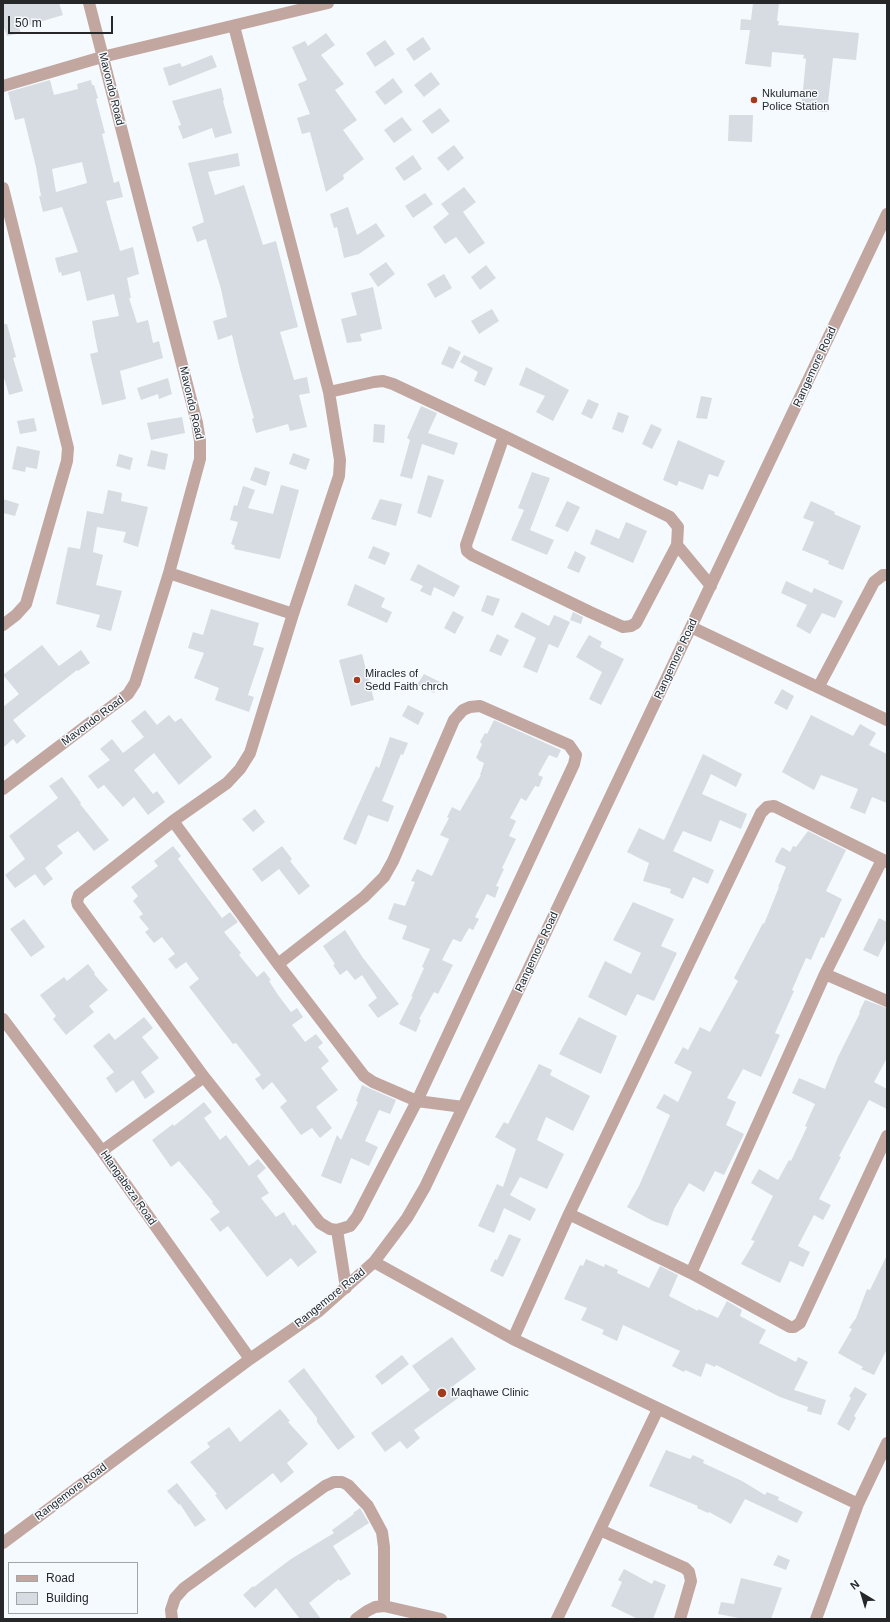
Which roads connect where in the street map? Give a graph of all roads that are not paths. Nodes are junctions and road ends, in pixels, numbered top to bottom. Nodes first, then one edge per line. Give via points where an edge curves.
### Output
1 (89, 3) edge
2 (328, 3) edge
3 (234, 26) junction
4 (102, 57) junction
5 (3, 86) edge
6 (3, 188) edge
7 (887, 214) edge
8 (329, 392) junction
9 (504, 436) junction
10 (677, 545) junction
11 (169, 574) junction
12 (887, 575) edge
13 (711, 586) junction
14 (293, 614) junction
15 (3, 625) edge
16 (691, 627) junction
17 (819, 686) junction
18 (887, 720) edge
19 (3, 789) edge
20 (173, 821) junction
21 (884, 861) edge
22 (278, 964) junction
23 (825, 974) junction
24 (887, 1001) edge
25 (3, 1019) edge
26 (204, 1077) junction
27 (417, 1101) junction
28 (463, 1107) junction
29 (887, 1136) edge
30 (102, 1151) junction
31 (569, 1214) junction
32 (337, 1230) junction
33 (374, 1262) junction
34 (691, 1273) junction
35 (346, 1288) junction
36 (513, 1339) junction
37 (250, 1359) junction
38 (658, 1409) junction
39 (887, 1443) edge
40 (858, 1504) junction
41 (600, 1530) junction
42 (3, 1543) edge
43 (384, 1606) junction
44 (172, 1619) edge
45 (356, 1619) edge
46 (441, 1619) edge
47 (557, 1619) edge
48 (680, 1619) edge
49 (816, 1619) edge

1 - 4 street, Mavondo Road
2 - 3 street
3 - 4 street
3 - 8 street
4 - 5 street
4 - 11 street, Mavondo Road via 200,441 200,459
6 - 15 street via 68,448 67,461 26,604
7 - 13 street, Rangemore Road
8 - 9 street via 383,381
8 - 14 street via 340,460 339,476
9 - 10 street via 670,517 678,526
9 - 10 street via 466,545 472,555 628,628 636,623
10 - 13 street
11 - 14 street
11 - 19 street, Mavondo Road via 135,683 128,694
12 - 17 street via 874,582
13 - 16 street, Rangemore Road
14 - 20 street via 250,753 240,769 226,783
16 - 17 street
16 - 28 street, Rangemore Road
17 - 18 street
20 - 22 street
20 - 26 street via 79,896 77,901
21 - 23 street
21 - 31 street via 774,806 767,807 761,813
22 - 27 street via 364,1076
22 - 27 street via 364,897 384,877 454,720 463,710 480,706 569,745 576,755 574,764
23 - 24 street
23 - 34 street
25 - 30 street, Hlangabeza Road
26 - 30 street
26 - 32 street via 320,1223
27 - 28 street
27 - 32 street via 357,1217 350,1226
28 - 33 street, Rangemore Road via 425,1187 407,1218
29 - 34 street via 797,1326 790,1327
30 - 37 street, Hlangabeza Road
31 - 34 street
31 - 36 street
32 - 35 street
33 - 35 street, Rangemore Road
33 - 36 street
35 - 37 street, Rangemore Road
36 - 38 street
37 - 42 street, Rangemore Road
38 - 40 street
38 - 41 street
39 - 40 street
40 - 49 street
41 - 47 street
41 - 48 street via 689,1572 690,1581
43 - 44 street via 382,1532 368,1506 348,1485 338,1482 325,1486 184,1588 175,1598 171,1610
43 - 45 street via 366,1611
43 - 46 street

